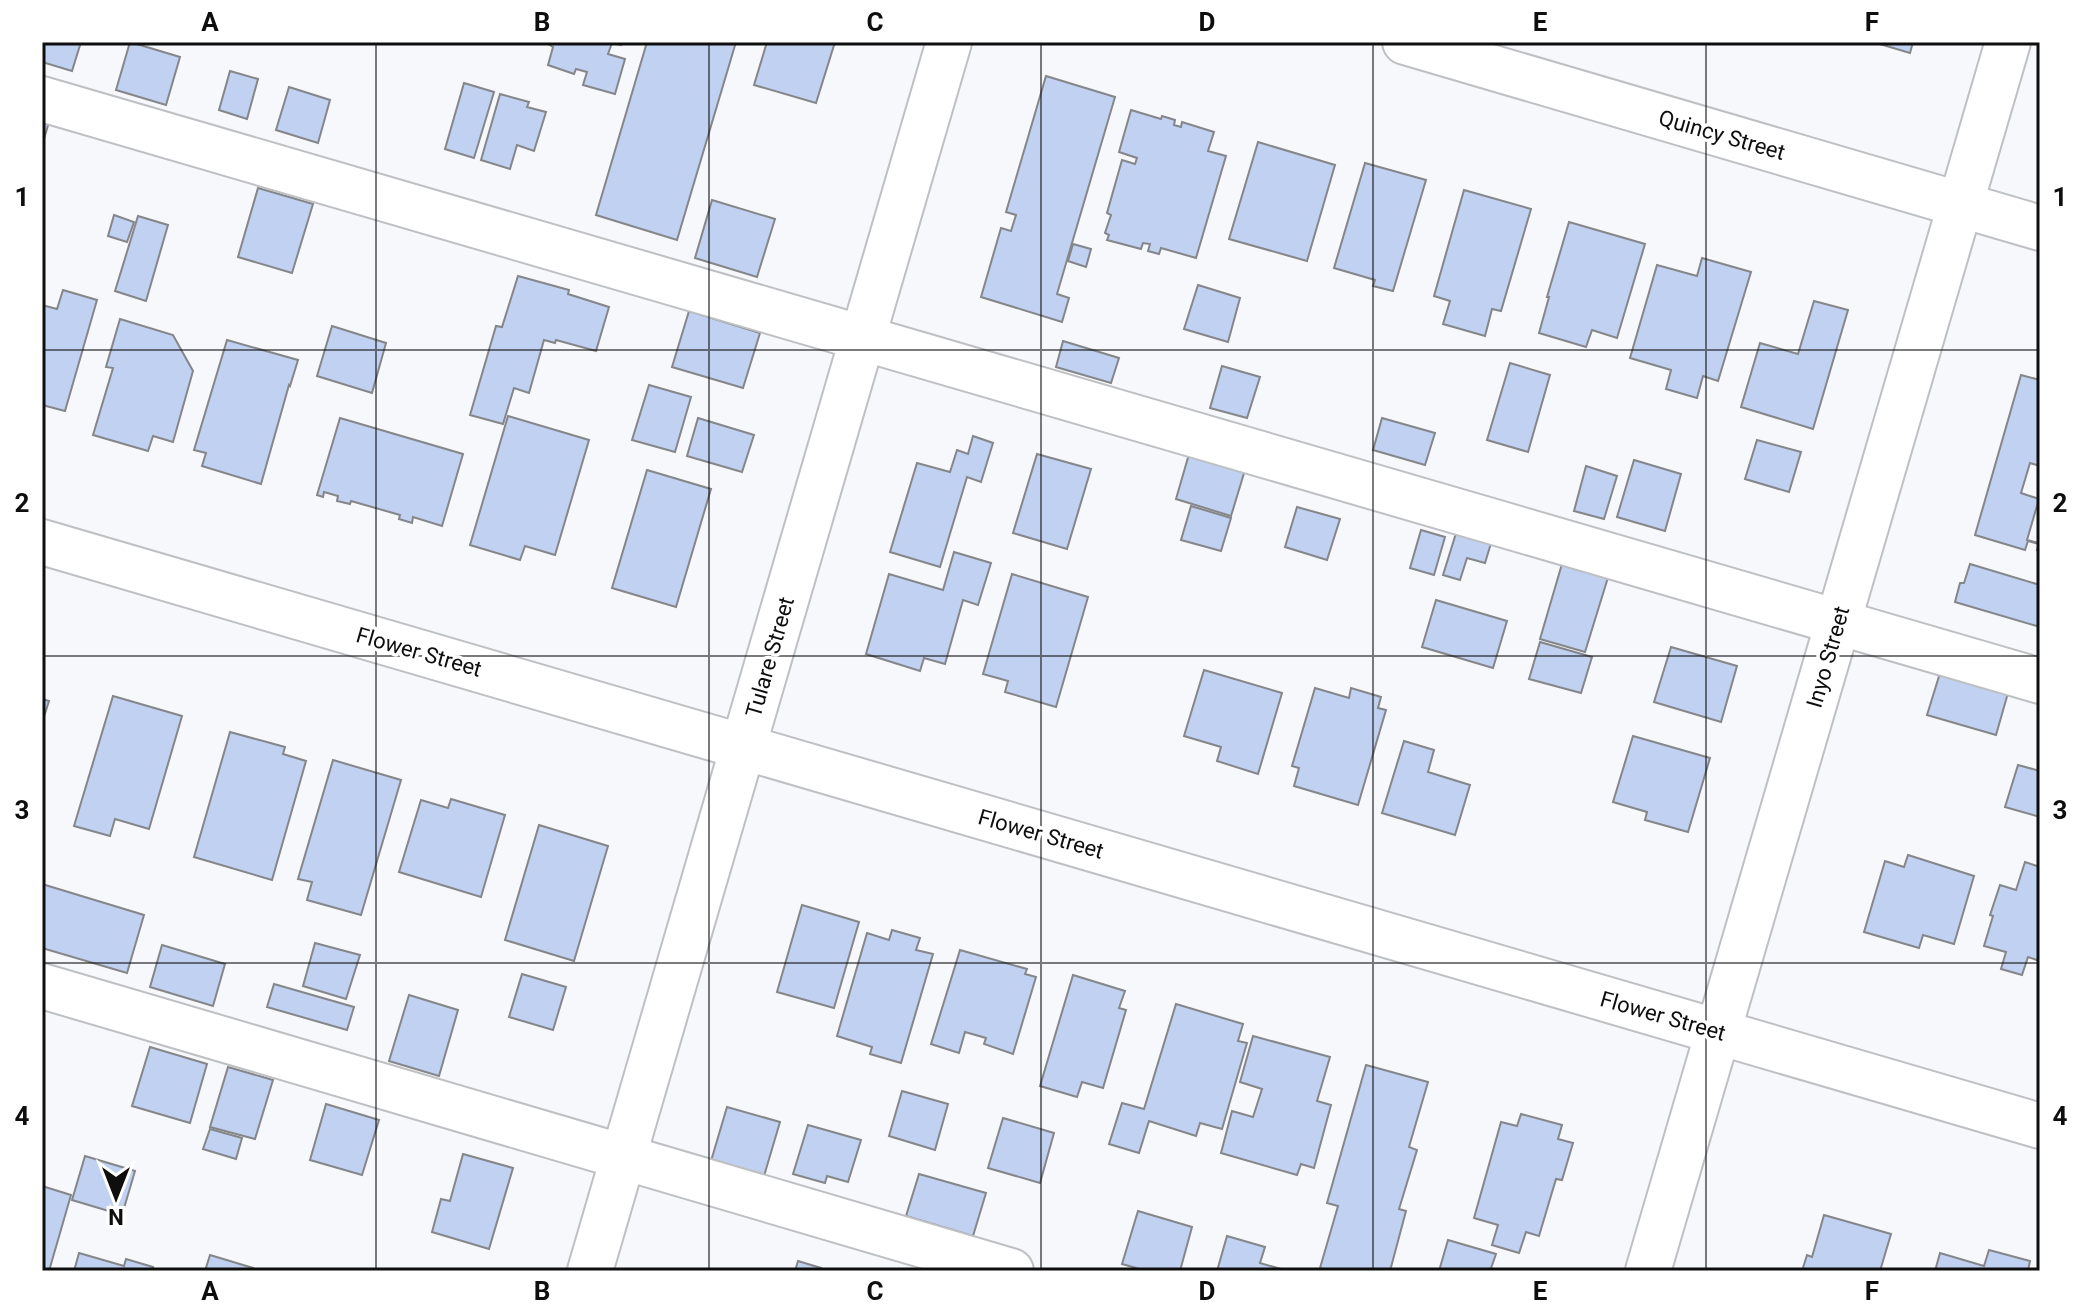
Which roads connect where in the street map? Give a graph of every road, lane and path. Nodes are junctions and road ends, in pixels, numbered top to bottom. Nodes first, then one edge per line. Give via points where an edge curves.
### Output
1 (949, 42) edge
2 (1405, 42) edge
3 (2008, 42) edge
4 (42, 99) edge
5 (1960, 204) junction
6 (2040, 228) edge
7 (863, 336) junction
8 (42, 542) edge
9 (1839, 621) junction
10 (2040, 681) edge
11 (743, 747) junction
12 (42, 986) edge
13 (1718, 1032) junction
14 (2040, 1126) edge
15 (623, 1157) junction
16 (590, 1271) edge
17 (1011, 1271) edge
18 (1648, 1271) edge

1 - 7 street, Tulare Street
2 - 5 street, Quincy Street
3 - 5 street, Inyo Street
4 - 7 street
5 - 6 street, Quincy Street
5 - 9 street, Inyo Street
7 - 9 street
7 - 11 street, Tulare Street
8 - 11 street, Flower Street
9 - 10 street
9 - 13 street, Inyo Street
11 - 13 street, Flower Street
11 - 15 street, Tulare Street
12 - 15 street
13 - 14 street, Flower Street
13 - 18 street, Inyo Street
15 - 16 street, Tulare Street
15 - 17 street

